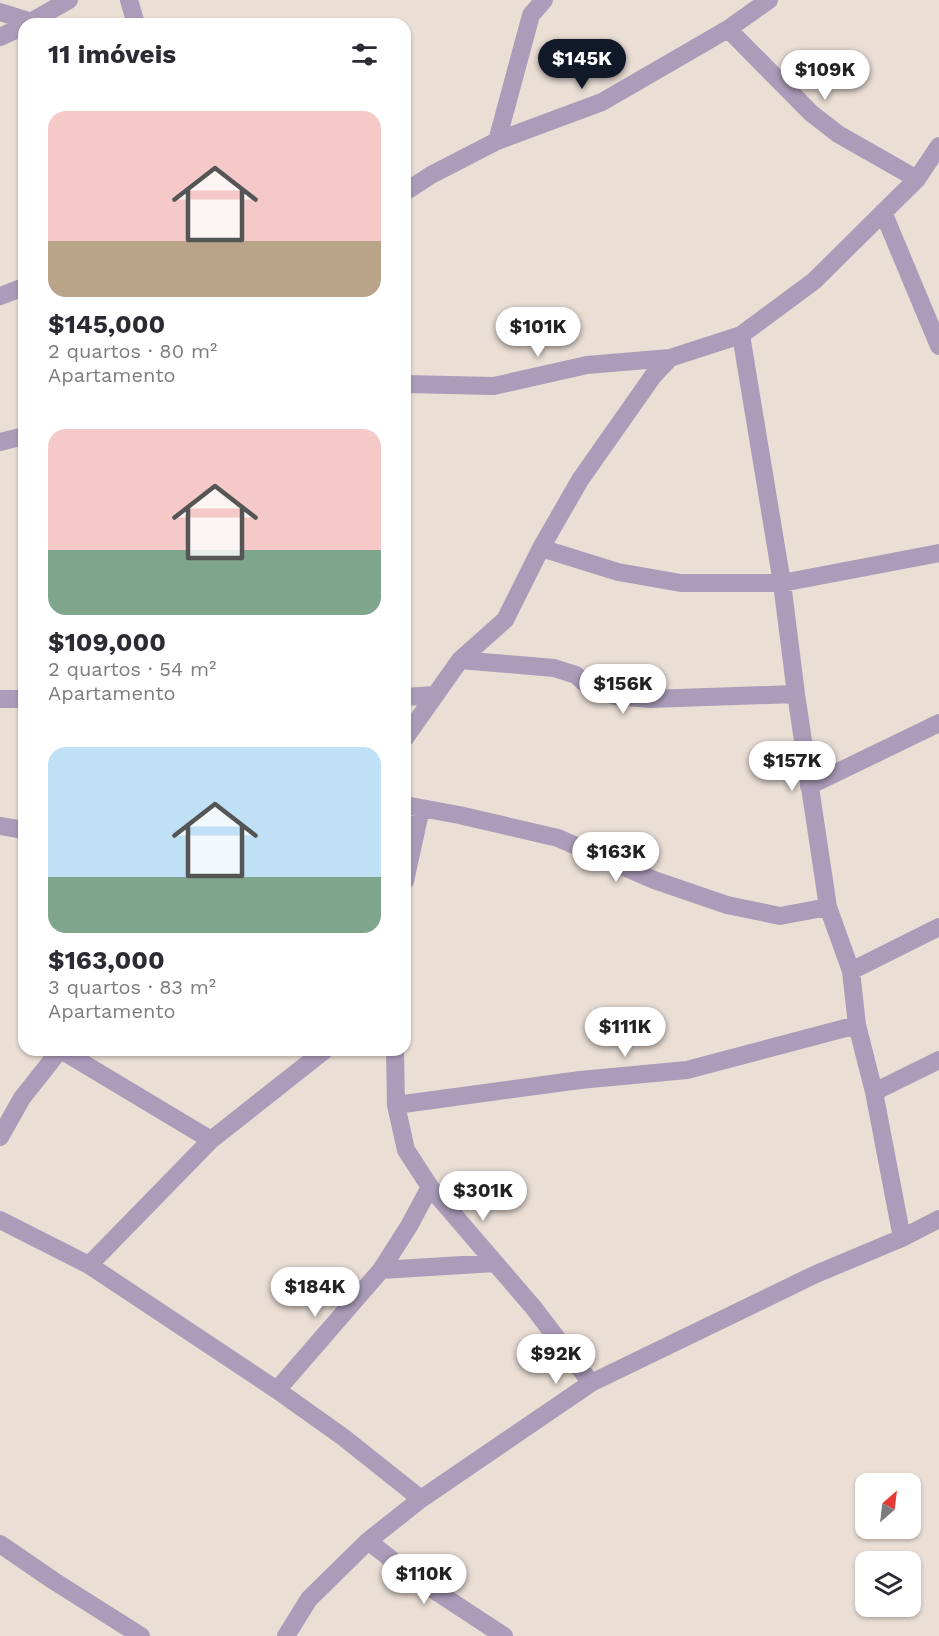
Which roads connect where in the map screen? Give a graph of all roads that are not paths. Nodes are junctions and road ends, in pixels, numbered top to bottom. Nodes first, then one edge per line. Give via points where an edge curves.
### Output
1 (69, 0) edge
2 (129, 0) edge
3 (544, 0) edge
4 (769, 0) edge
5 (0, 12) edge
6 (38, 18) edge
7 (134, 18) edge
8 (18, 20) edge
9 (18, 29) edge
10 (728, 29) junction
11 (0, 37) edge
12 (498, 141) junction
13 (939, 146) edge
14 (917, 179) junction
15 (411, 188) edge
16 (883, 212) junction
17 (18, 289) edge
18 (0, 296) edge
19 (741, 335) junction
20 (939, 346) edge
21 (670, 358) junction
22 (411, 384) edge
23 (18, 437) edge
24 (0, 441) edge
25 (541, 548) junction
26 (939, 553) edge
27 (782, 583) junction
28 (460, 660) junction
29 (796, 694) junction
30 (434, 695) junction
31 (411, 697) edge
32 (0, 699) edge
33 (18, 699) edge
34 (939, 723) edge
35 (411, 729) edge
36 (809, 786) junction
37 (413, 806) edge
38 (411, 825) edge
39 (0, 826) edge
40 (18, 829) edge
41 (828, 907) junction
42 (939, 927) edge
43 (851, 971) junction
44 (857, 1025) junction
45 (55, 1056) edge
46 (70, 1056) edge
47 (317, 1056) edge
48 (395, 1056) edge
49 (939, 1060) edge
50 (874, 1092) junction
51 (396, 1105) junction
52 (0, 1137) edge
53 (211, 1140) junction
54 (430, 1187) junction
55 (939, 1219) edge
56 (0, 1220) edge
57 (902, 1238) junction
58 (495, 1263) junction
59 (88, 1265) junction
60 (381, 1270) junction
61 (591, 1383) junction
62 (277, 1390) junction
63 (420, 1499) junction
64 (368, 1541) junction
65 (0, 1544) edge
66 (141, 1636) edge
67 (286, 1636) edge
68 (504, 1636) edge

1 - 6 street
2 - 7 street
3 - 12 street via 531,15
4 - 10 street
5 - 8 street
9 - 11 street
10 - 12 street via 602,102
10 - 14 street via 810,113 838,134
12 - 15 street
13 - 14 street
14 - 16 street
16 - 19 street via 814,281
16 - 20 street
17 - 18 street
19 - 21 street
19 - 27 street
21 - 22 street via 587,365 494,386
21 - 25 street via 580,480
23 - 24 street
25 - 27 street via 618,572 681,583
25 - 28 street via 505,620
26 - 27 street
27 - 29 street
28 - 29 street via 554,668 615,696 651,699
28 - 30 street
29 - 36 street
30 - 31 street
30 - 35 street
32 - 33 street
34 - 36 street
36 - 41 street
37 - 38 street
37 - 41 street via 558,838 654,880 727,905 780,916
39 - 40 street
41 - 43 street
42 - 43 street
43 - 44 street
44 - 50 street
44 - 51 street via 687,1070
45 - 52 street via 22,1098
46 - 53 street
47 - 53 street
48 - 51 street
49 - 50 street
50 - 57 street
51 - 54 street via 406,1150
53 - 59 street
54 - 58 street
54 - 60 street
55 - 57 street
56 - 59 street
57 - 61 street via 816,1274
58 - 60 street
58 - 61 street
59 - 62 street
60 - 62 street
61 - 63 street
62 - 63 street
63 - 64 street
64 - 67 street via 309,1599
64 - 68 street via 414,1577
65 - 66 street

